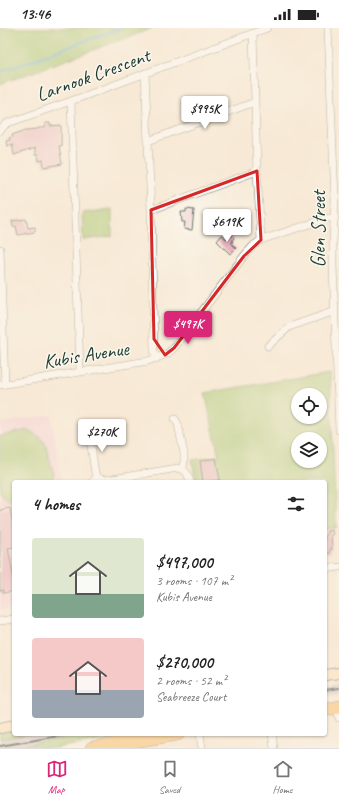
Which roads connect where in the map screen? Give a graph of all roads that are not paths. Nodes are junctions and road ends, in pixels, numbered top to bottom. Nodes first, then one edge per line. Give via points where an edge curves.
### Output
1 (267, 28) edge
2 (328, 28) edge
3 (253, 34) junction
4 (145, 73) junction
5 (71, 101) junction
6 (255, 102) junction
7 (0, 131) edge
8 (148, 141) junction
9 (257, 171) junction
10 (151, 210) junction
11 (335, 218) junction
12 (261, 240) junction
13 (336, 243) edge
14 (0, 249) edge
15 (335, 311) junction
16 (154, 339) junction
17 (268, 346) dead end
18 (165, 355) junction
19 (156, 359) junction
20 (80, 372) junction
21 (2, 385) edge
22 (175, 419) dead end
23 (339, 430) edge
24 (92, 432) dead end
25 (183, 469) junction
26 (95, 480) edge
27 (190, 480) edge
28 (339, 567) edge
29 (327, 569) edge
30 (12, 619) edge
31 (0, 621) edge
32 (339, 673) edge
33 (327, 675) edge
34 (12, 726) edge
35 (0, 728) edge
36 (169, 736) edge
37 (200, 736) edge
38 (272, 736) edge
39 (128, 745) edge
40 (92, 748) edge
41 (202, 748) edge
42 (274, 748) edge

1 - 3 street, Larnook Crescent
2 - 11 street, Glen Street
3 - 4 street, Larnook Crescent
3 - 6 street
4 - 5 street, Larnook Crescent
4 - 8 street
5 - 7 street, Larnook Crescent via 8,123
5 - 20 street
6 - 8 street
6 - 9 street
8 - 10 street
9 - 10 street
9 - 12 street
10 - 16 street
11 - 12 street, Kubis Avenue
11 - 13 street, Glen Street
12 - 18 street, Kubis Avenue via 244,256 174,348
13 - 15 street, Glen Street
14 - 21 street
15 - 17 street via 289,327
15 - 23 street, Glen Street
16 - 18 street
16 - 19 street
18 - 19 street, Kubis Avenue
19 - 20 street, Kubis Avenue
20 - 21 street, Kubis Avenue
22 - 25 street via 184,454
24 - 26 street via 90,439
25 - 26 street
25 - 27 street
28 - 29 street
30 - 31 street
32 - 33 street
34 - 35 street
36 - 39 highway
37 - 41 street
38 - 42 street
39 - 40 highway

